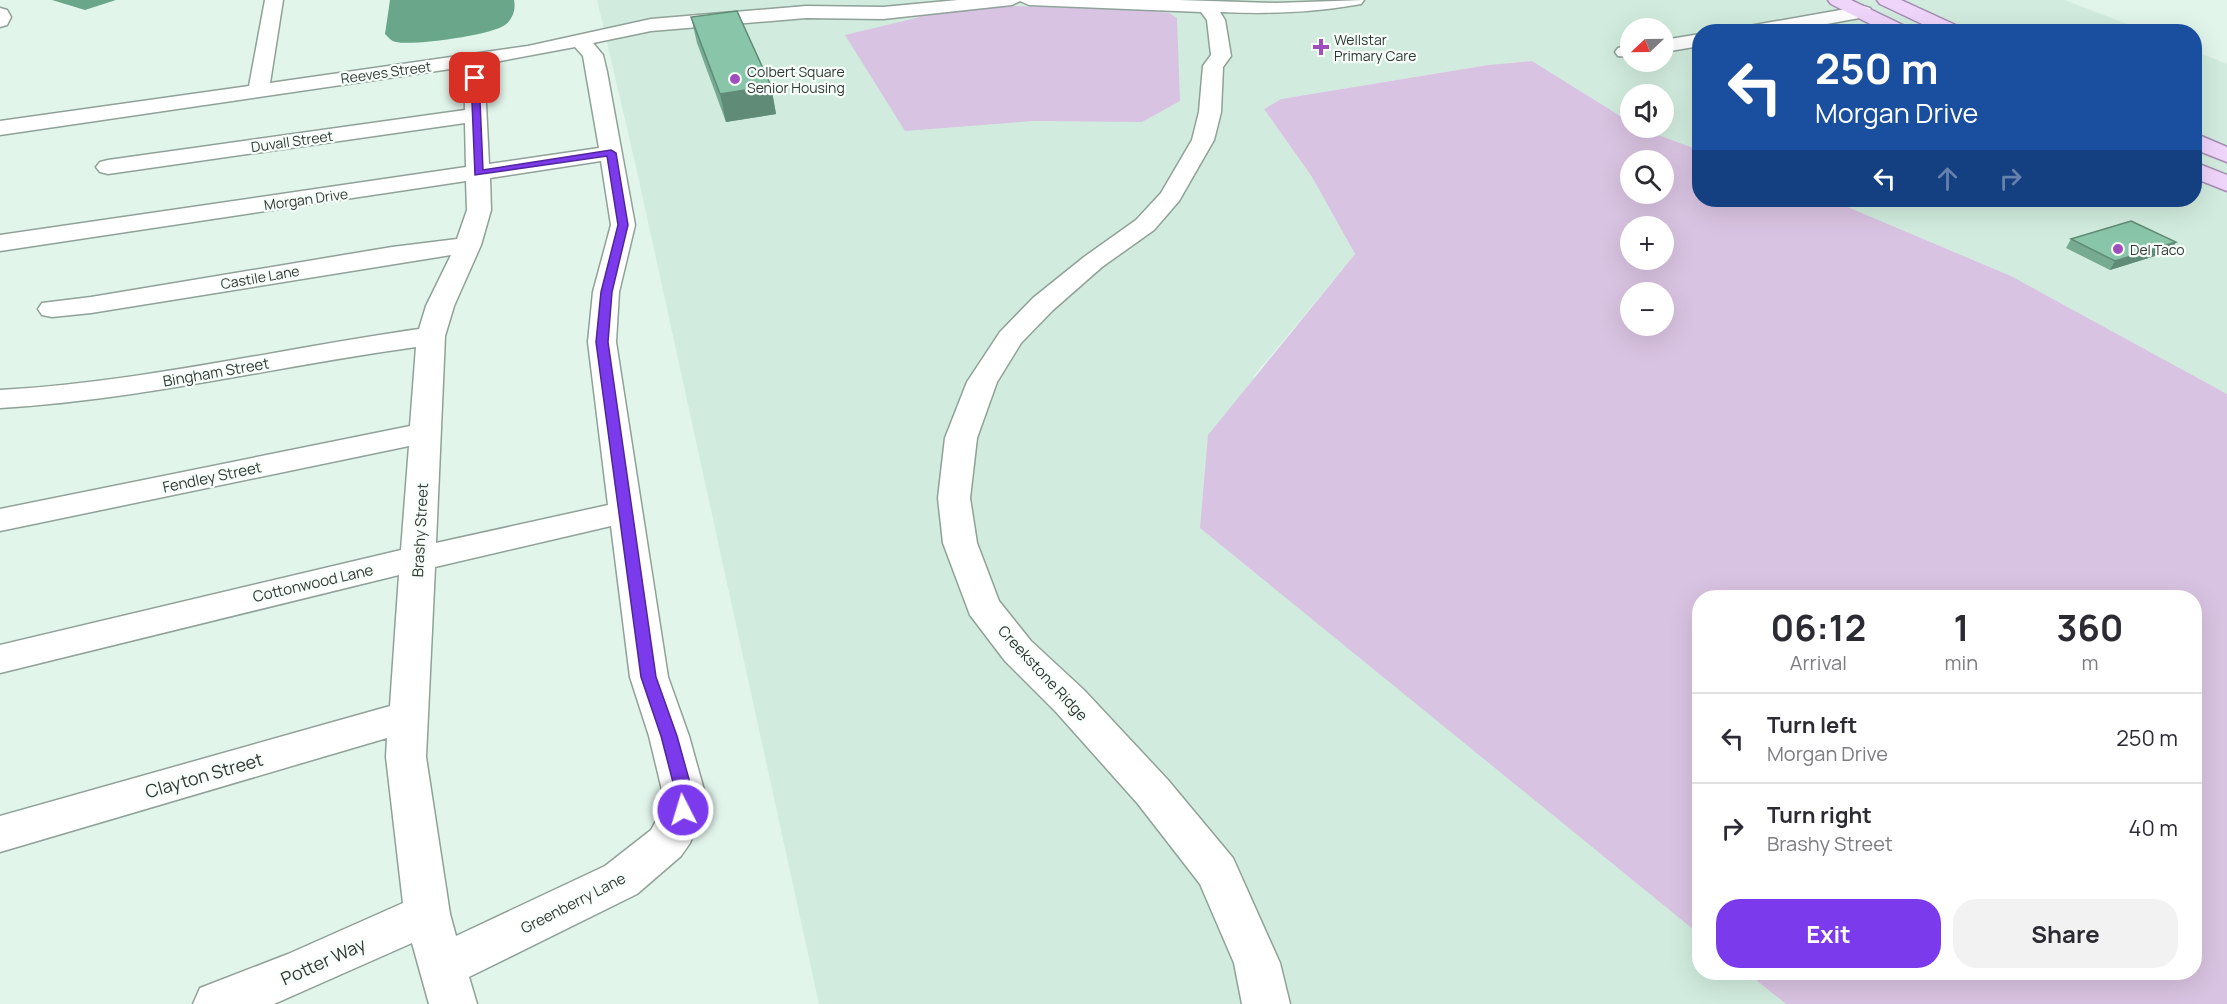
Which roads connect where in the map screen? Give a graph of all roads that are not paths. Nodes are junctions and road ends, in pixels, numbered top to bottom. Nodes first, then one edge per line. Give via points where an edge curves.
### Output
1 (274, 0) edge
2 (1012, 0) edge
3 (1029, 0) edge
4 (1355, 0) edge
5 (1837, 0) edge
6 (1886, 0) edge
7 (1208, 3) edge
8 (1863, 12) junction
9 (0, 14) edge
10 (0, 21) edge
11 (1795, 24) edge
12 (1886, 24) edge
13 (1937, 24) edge
14 (580, 41) junction
15 (1692, 41) edge
16 (1674, 44) edge
17 (474, 60) junction
18 (258, 91) junction
19 (477, 115) junction
20 (0, 128) edge
21 (2202, 144) edge
22 (611, 153) junction
23 (2227, 155) edge
24 (108, 167) dead end
25 (479, 173) junction
26 (2202, 173) edge
27 (2227, 184) edge
28 (0, 243) edge
29 (468, 245) junction
30 (52, 309) dead end
31 (431, 336) junction
32 (0, 399) edge
33 (425, 433) junction
34 (626, 512) junction
35 (0, 520) edge
36 (419, 559) junction
37 (0, 659) edge
38 (408, 716) junction
39 (0, 834) edge
40 (427, 914) junction
41 (443, 966) junction
42 (217, 1004) edge
43 (453, 1004) edge
44 (1266, 1004) edge

1 - 18 street
2 - 14 street, Reeves Street via 883,13 806,12 675,22
3 - 7 street
4 - 7 street via 1276,9
5 - 8 main road
6 - 13 main road
7 - 44 street, Creekstone Ridge via 1198,20 1203,56 1213,66 1210,112 1203,140 1171,196 1145,225 1093,262 1010,338 982,382 961,438 954,498 960,543 983,606 1018,651 1153,792 1217,872 1257,963
8 - 11 street
8 - 12 main road
9 - 10 street
14 - 17 street, Reeves Street
14 - 22 street, Greenberry Lane via 593,55
15 - 16 street
17 - 18 street, Reeves Street
17 - 19 street, Brashy Street
18 - 20 street, Reeves Street
19 - 24 street, Duvall Street
19 - 25 street, Brashy Street
21 - 23 main road
22 - 25 street, Morgan Drive
22 - 34 street, Greenberry Lane via 623,225 606,292 602,342
25 - 28 street, Morgan Drive
25 - 29 street, Brashy Street via 479,210
26 - 27 main road
29 - 30 street, Castile Lane
29 - 31 street, Brashy Street
31 - 32 street, Bingham Street via 141,385
31 - 33 street, Brashy Street
33 - 35 street, Fendley Street
33 - 36 street, Brashy Street
34 - 36 street, Cottonwood Lane
34 - 41 street, Greenberry Lane via 649,677 683,790 683,810 675,830 653,856 621,880
36 - 37 street, Cottonwood Lane
36 - 38 street, Brashy Street
38 - 39 street, Clayton Street
38 - 40 street, Brashy Street via 406,757
40 - 41 street, Brashy Street
40 - 42 street, Potter Way
41 - 43 street, Brashy Street

